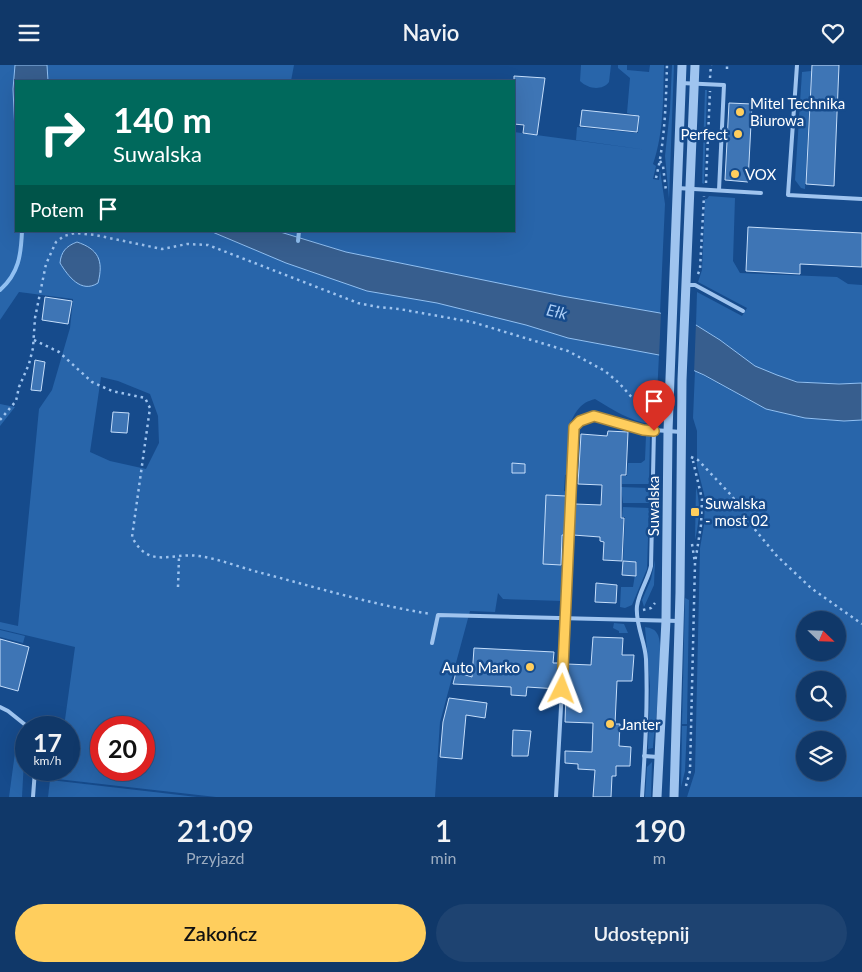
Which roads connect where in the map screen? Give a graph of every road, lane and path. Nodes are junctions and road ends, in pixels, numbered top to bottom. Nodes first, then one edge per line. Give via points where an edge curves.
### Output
1 (667, 65) edge
2 (682, 65) edge
3 (695, 65) edge
4 (711, 65) edge
5 (727, 65) edge
6 (797, 65) edge
7 (727, 69) dead end
8 (681, 83) junction
9 (694, 84) junction
10 (710, 85) junction
11 (656, 177) dead end
12 (677, 188) junction
13 (690, 189) junction
14 (706, 189) junction
15 (719, 190) junction
16 (761, 193) dead end
17 (862, 199) edge
18 (695, 281) dead end
19 (686, 285) junction
20 (742, 311) dead end
21 (34, 340) junction
22 (0, 420) edge
23 (654, 431) junction
24 (668, 431) junction
25 (681, 432) junction
26 (680, 457) junction
27 (692, 457) junction
28 (691, 538) dead end
29 (179, 557) junction
30 (695, 563) junction
31 (178, 587) dead end
32 (438, 615) junction
33 (566, 617) junction
34 (637, 619) junction
35 (666, 620) junction
36 (679, 621) junction
37 (862, 624) edge
38 (432, 643) dead end
39 (0, 707) edge
40 (15, 717) edge
41 (644, 756) junction
42 (660, 757) junction
43 (35, 781) edge
44 (684, 791) dead end
45 (33, 797) edge
46 (556, 797) edge
47 (642, 797) edge
48 (657, 797) edge
49 (674, 797) edge

1 - 11 path
2 - 8 street, Suwalska
3 - 9 street, Suwalska
4 - 10 path
5 - 7 path
6 - 17 lane via 788,195
8 - 9 lane
8 - 12 street, Suwalska
9 - 10 lane
9 - 13 street, Suwalska
10 - 14 path
10 - 15 lane via 724,85
12 - 13 lane
12 - 24 street, Suwalska
13 - 14 lane
13 - 19 street, Suwalska
14 - 15 lane
14 - 18 path via 700,269
15 - 16 lane
19 - 20 lane via 695,285
19 - 25 street, Suwalska
21 - 22 path via 16,401
21 - 23 path via 46,264 56,242 64,236 75,233 95,235 162,249 187,244 208,245 358,303 472,322 568,351 619,383 653,421
21 - 29 path via 59,352 92,382 112,391 145,398 150,408 132,537 138,548 148,555
23 - 24 lane
23 - 33 lane via 594,416 574,427
23 - 34 lane via 650,566
24 - 25 lane
24 - 35 street, Suwalska
25 - 26 street, Suwalska
26 - 27 path
26 - 36 street, Suwalska
27 - 30 path via 702,499
27 - 37 path via 732,496 776,555 811,588
28 - 30 path
29 - 31 path
29 - 32 path via 199,556 396,608
30 - 44 path via 690,771
32 - 33 lane
32 - 38 lane
33 - 34 lane
33 - 46 lane
34 - 35 lane
34 - 41 lane via 646,656
35 - 36 lane
35 - 42 street, Suwalska
36 - 49 street, Suwalska
39 - 40 lane
41 - 42 lane
41 - 47 lane
42 - 48 street, Suwalska
43 - 45 lane

